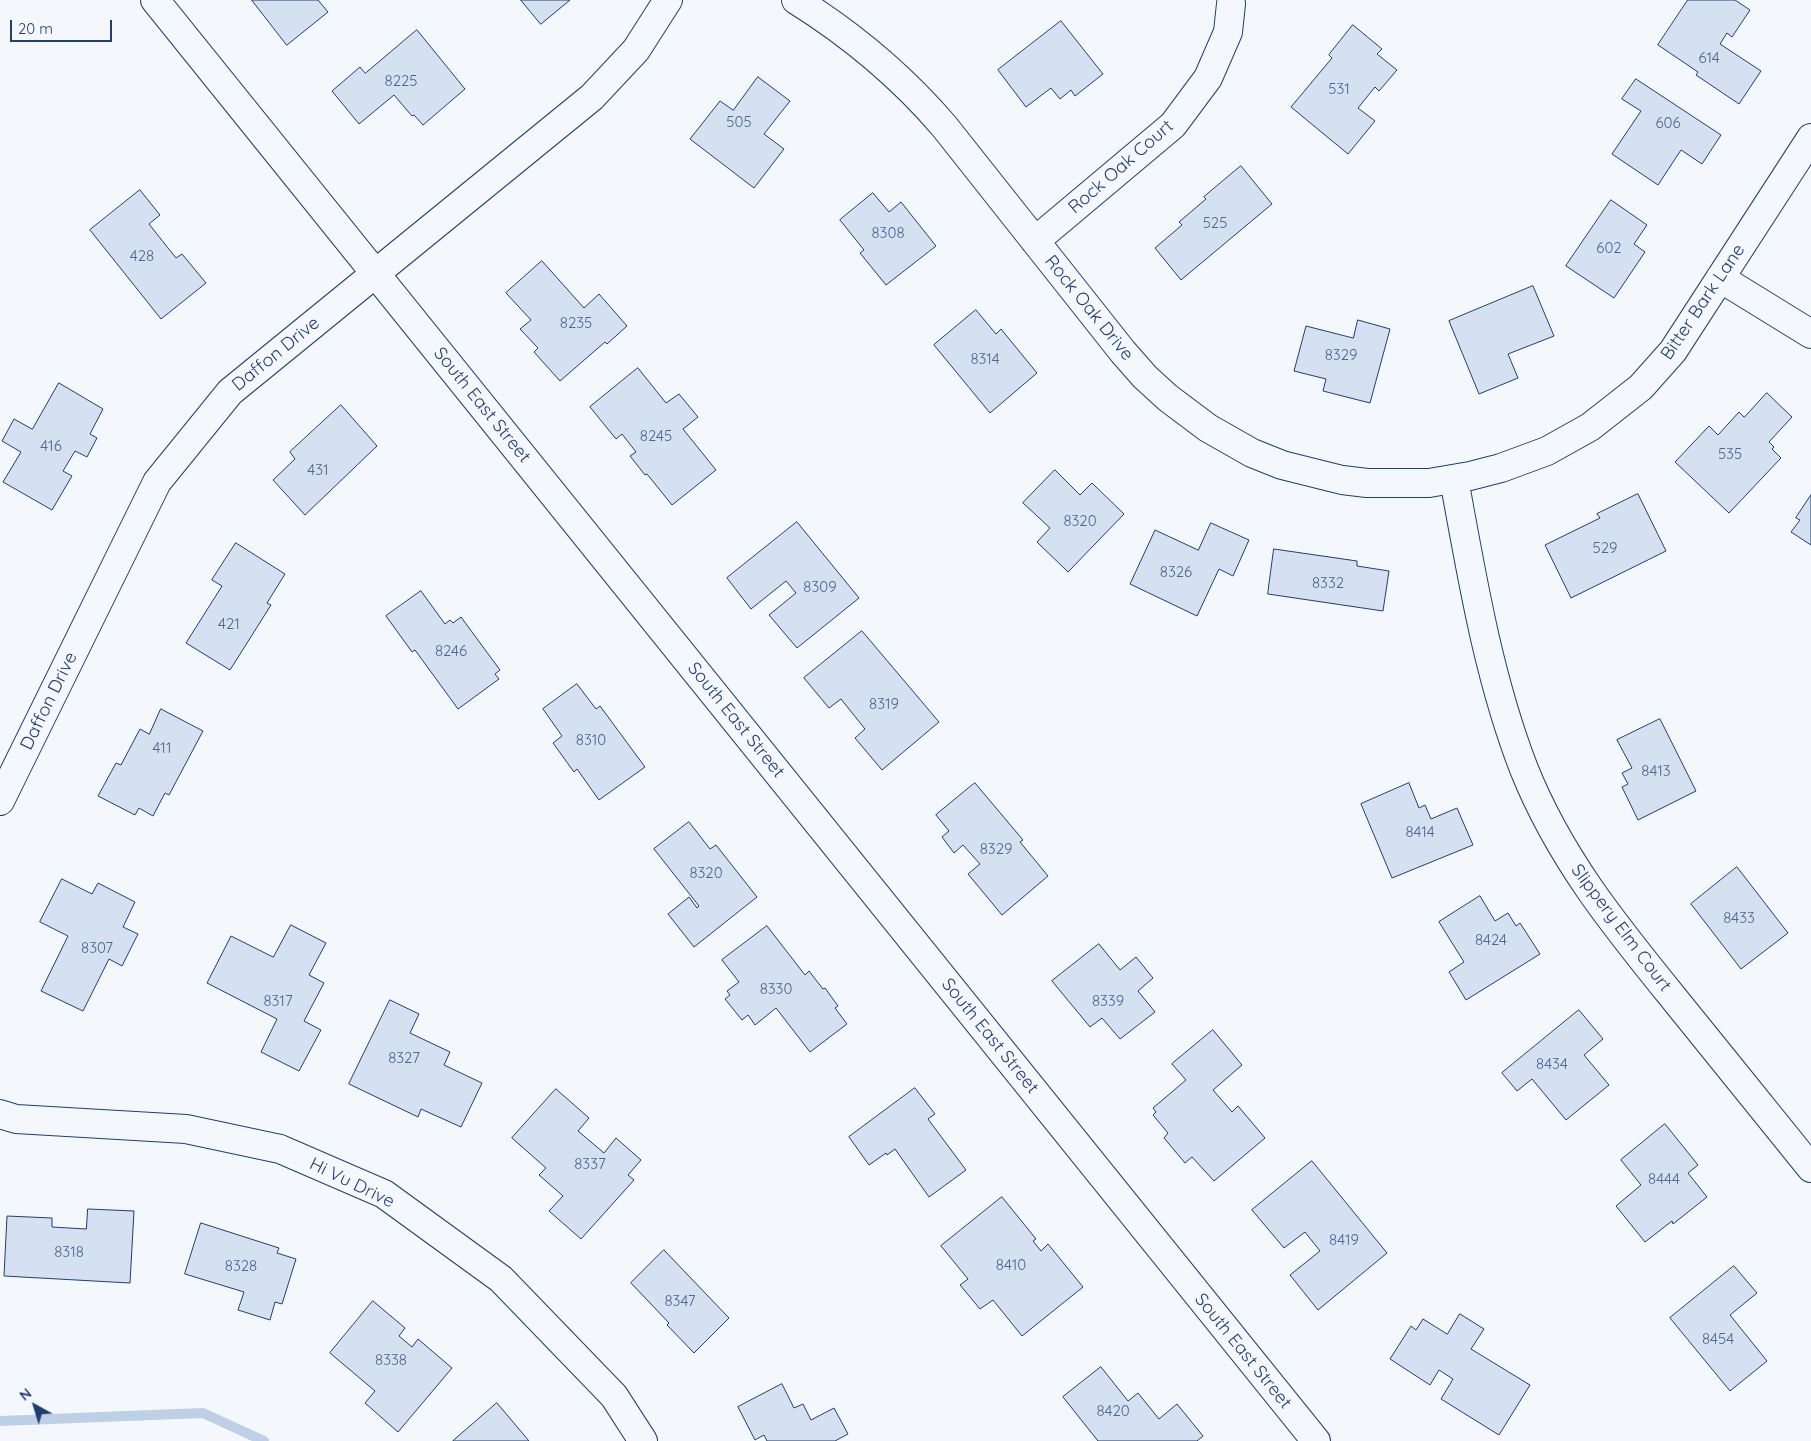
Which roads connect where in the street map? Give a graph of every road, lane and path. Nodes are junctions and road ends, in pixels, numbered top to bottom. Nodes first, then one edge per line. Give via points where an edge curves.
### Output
1 (155, 0) edge
2 (668, 0) edge
3 (796, 0) edge
4 (1231, 4) dead end
5 (1811, 138) edge
6 (1035, 241) junction
7 (376, 273) junction
8 (1720, 278) junction
9 (1811, 334) edge
10 (1454, 480) junction
11 (0, 801) edge
12 (0, 1114) edge
13 (1811, 1168) edge
14 (643, 1441) edge
15 (1316, 1441) edge

1 - 7 street, South East Street
2 - 7 street, Daffon Drive via 636,50 592,97
3 - 6 street, Rock Oak Drive via 863,46 922,101
4 - 6 street, Rock Oak Court via 1228,32 1208,78 1173,124
5 - 8 street, Bitter Bark Lane
6 - 10 street, Rock Oak Drive via 1145,377 1182,410 1222,437 1282,465 1342,480 1367,483
7 - 11 street, Daffon Drive via 230,392 157,482
7 - 15 street, South East Street
8 - 9 street
8 - 10 street, Bitter Bark Lane via 1673,351 1641,387 1590,427 1548,451
10 - 13 street, Slippery Elm Court via 1488,652 1524,768 1552,828 1611,920
12 - 14 street, Hi Vu Drive via 16,1119 186,1129 280,1149 384,1194 501,1279 614,1396

